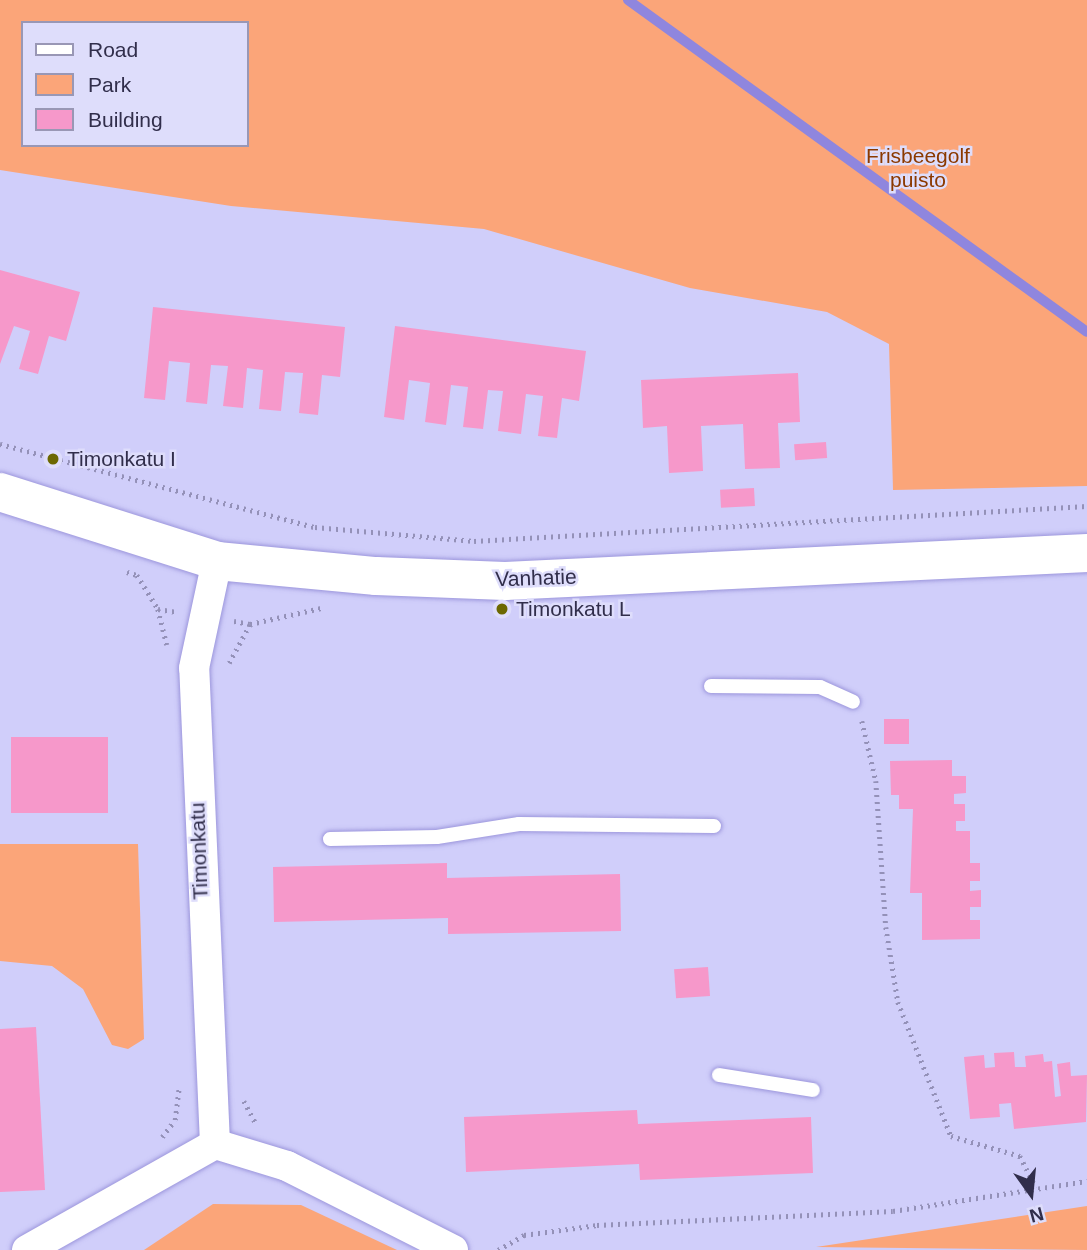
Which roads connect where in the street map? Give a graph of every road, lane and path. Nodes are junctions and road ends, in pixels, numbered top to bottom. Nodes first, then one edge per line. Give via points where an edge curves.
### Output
1 (0, 444) edge
2 (0, 492) edge
3 (1087, 506) edge
4 (1086, 552) edge
5 (217, 561) junction
6 (112, 567) dead end
7 (329, 608) dead end
8 (158, 609) junction
9 (202, 615) junction
10 (250, 624) junction
11 (168, 650) dead end
12 (228, 668) dead end
13 (711, 686) dead end
14 (853, 702) joint
15 (714, 826) dead end
16 (330, 839) dead end
17 (719, 1075) dead end
18 (181, 1077) dead end
19 (813, 1090) dead end
20 (243, 1097) dead end
21 (158, 1141) dead end
22 (215, 1144) junction
23 (253, 1153) junction
24 (1087, 1181) edge
25 (1036, 1187) junction
26 (27, 1250) edge
27 (453, 1250) edge
28 (498, 1250) edge

1 - 3 path via 315,527 460,540
2 - 5 street, Vanhatie
4 - 5 street, Vanhatie via 505,581
5 - 9 street, Timonkatu
6 - 8 path via 137,575
7 - 10 path
8 - 9 path
8 - 11 path
9 - 10 path
9 - 22 street, Timonkatu via 194,668
10 - 12 path
13 - 14 lane via 820,687
14 - 25 path via 870,736 898,1002 951,1136 1020,1156
15 - 16 lane via 519,824 437,837
17 - 19 lane
18 - 21 path via 175,1120
20 - 23 path via 259,1129
22 - 23 street
22 - 26 street
23 - 27 street
24 - 25 path
25 - 28 path via 892,1211 597,1225 524,1235

